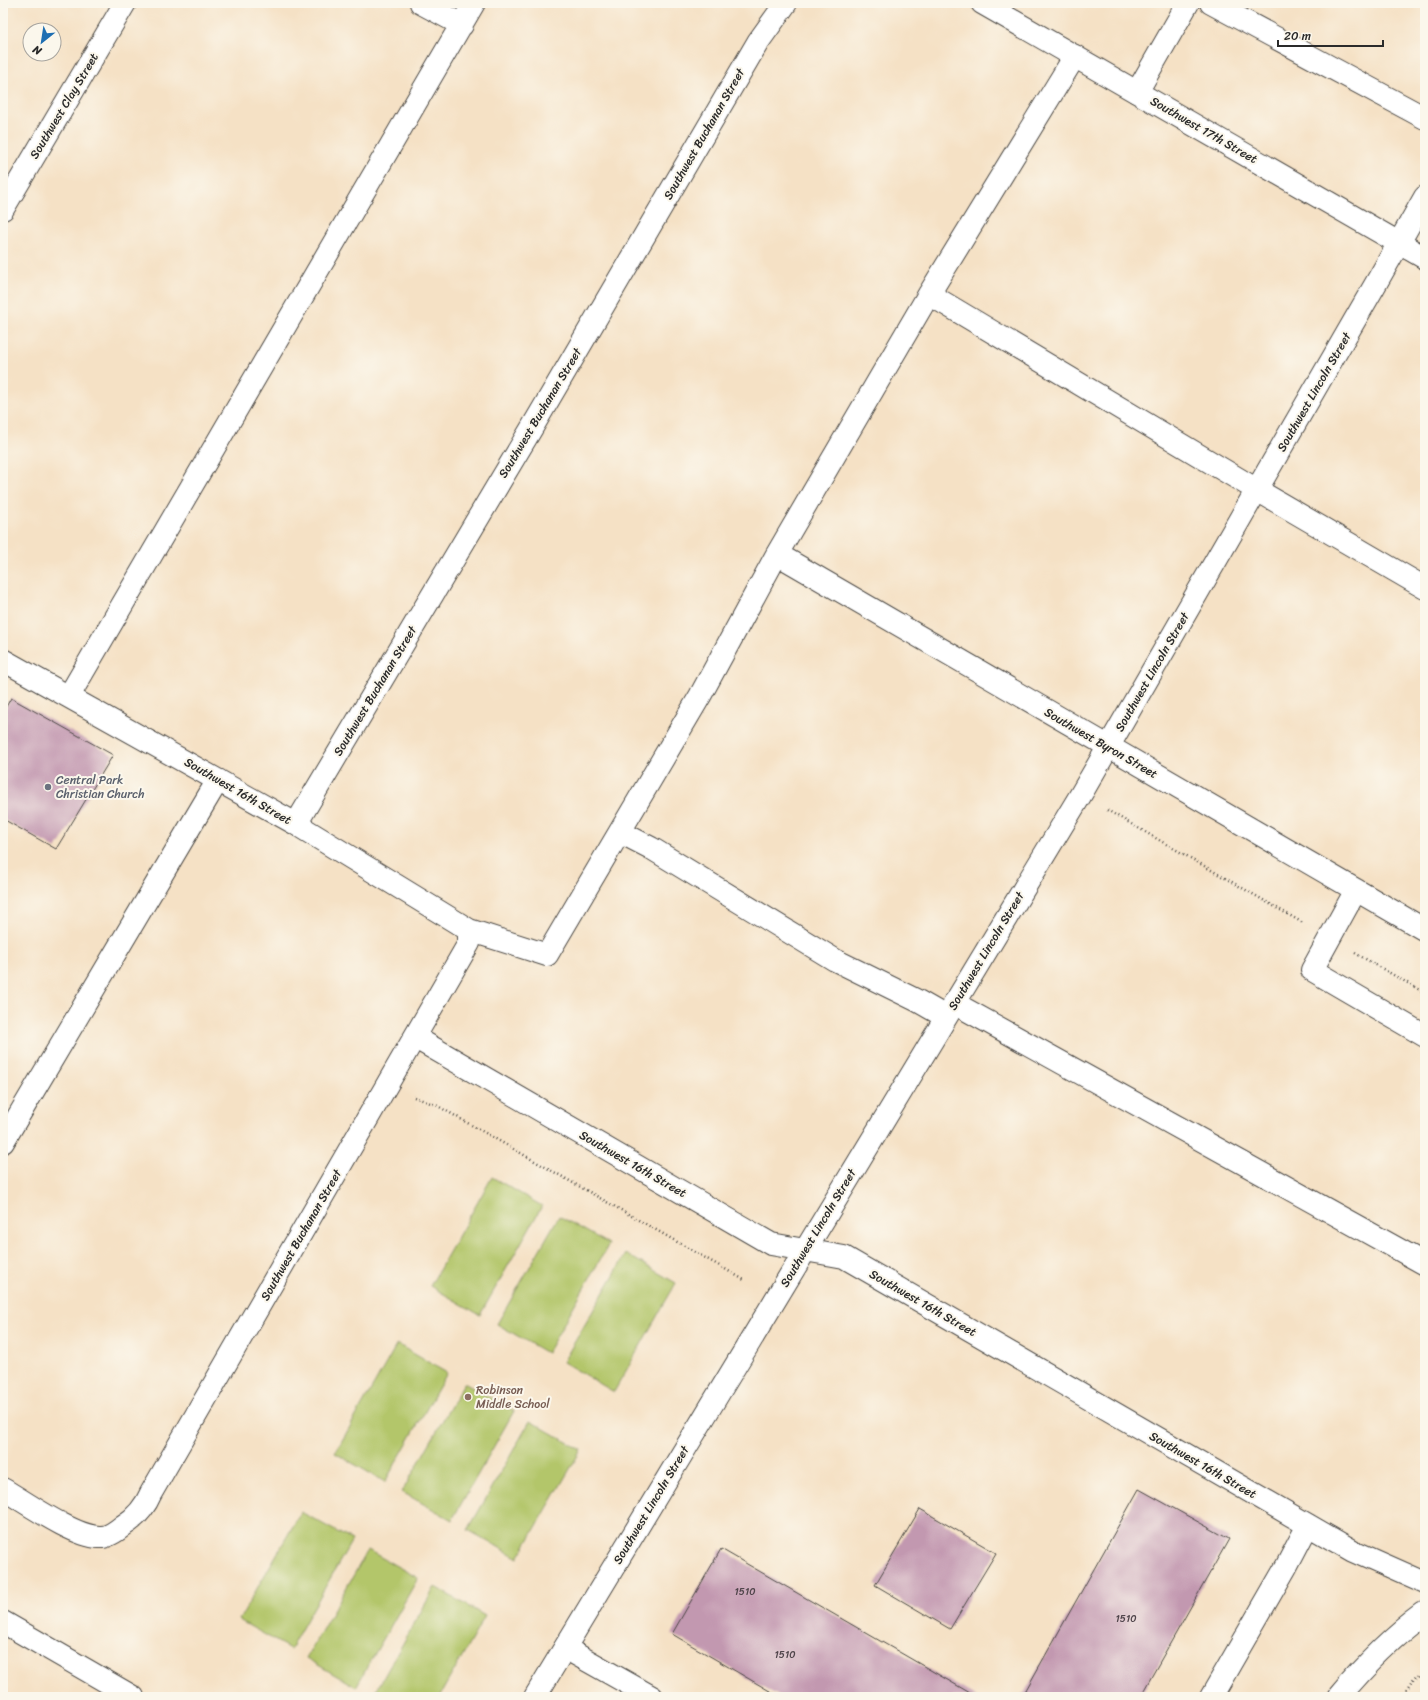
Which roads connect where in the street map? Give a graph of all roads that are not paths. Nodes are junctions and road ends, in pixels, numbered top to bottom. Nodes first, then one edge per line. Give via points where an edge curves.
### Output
1 (124, 3) edge
2 (421, 3) edge
3 (474, 3) edge
4 (786, 3) edge
5 (982, 3) edge
6 (1188, 3) edge
7 (1211, 3) edge
8 (462, 25) junction
9 (1075, 56) junction
10 (1137, 92) junction
11 (1425, 118) edge
12 (1425, 197) edge
13 (3, 209) edge
14 (1399, 243) junction
15 (1425, 258) edge
16 (929, 294) junction
17 (1257, 490) junction
18 (777, 554) junction
19 (1425, 588) edge
20 (3, 660) edge
21 (69, 696) junction
22 (1108, 748) junction
23 (218, 780) junction
24 (296, 824) junction
25 (620, 832) junction
26 (1356, 890) junction
27 (469, 930) junction
28 (1425, 930) edge
29 (950, 1010) junction
30 (1425, 1036) edge
31 (416, 1038) junction
32 (3, 1142) edge
33 (805, 1249) junction
34 (1425, 1264) edge
35 (4, 1492) edge
36 (1308, 1526) junction
37 (1425, 1583) edge
38 (1425, 1613) edge
39 (3, 1622) edge
40 (565, 1648) junction
41 (133, 1697) edge
42 (535, 1697) edge
43 (652, 1697) edge
44 (1211, 1697) edge
45 (1338, 1697) edge

1 - 13 street, Southwest Clay Street
2 - 8 street
3 - 8 street
4 - 24 street, Southwest Buchanan Street via 758,42
5 - 9 street, Southwest 17th Street
6 - 10 street
7 - 11 street
8 - 21 street
9 - 10 street, Southwest 17th Street
9 - 16 street
10 - 14 street, Southwest 17th Street
12 - 14 street, Southwest Lincoln Street
14 - 15 street, Southwest 17th Street
14 - 17 street, Southwest Lincoln Street
16 - 17 street
16 - 18 street
17 - 19 street
17 - 22 street, Southwest Lincoln Street
18 - 22 street, Southwest Byron Street
18 - 25 street via 700,696
20 - 21 street, Southwest 16th Street
21 - 23 street, Southwest 16th Street
22 - 26 street, Southwest Byron Street
22 - 29 street, Southwest Lincoln Street
23 - 24 street, Southwest 16th Street
23 - 32 street
24 - 27 street, Southwest 16th Street
25 - 27 street, Southwest 16th Street via 547,955
25 - 29 street via 835,960 918,1001
26 - 28 street, Southwest Byron Street
26 - 30 street via 1312,970
27 - 31 street, Southwest Buchanan Street via 469,943
29 - 33 street, Southwest Lincoln Street
29 - 34 street
31 - 33 street, Southwest 16th Street via 771,1244
31 - 35 street, Southwest Buchanan Street via 145,1506 132,1520 101,1538 78,1533
33 - 36 street, Southwest 16th Street via 844,1257
33 - 40 street, Southwest Lincoln Street
36 - 37 street, Southwest 16th Street via 1353,1551
36 - 44 street
38 - 45 street via 1364,1667
39 - 41 street
40 - 42 street, Southwest Lincoln Street
40 - 43 street

